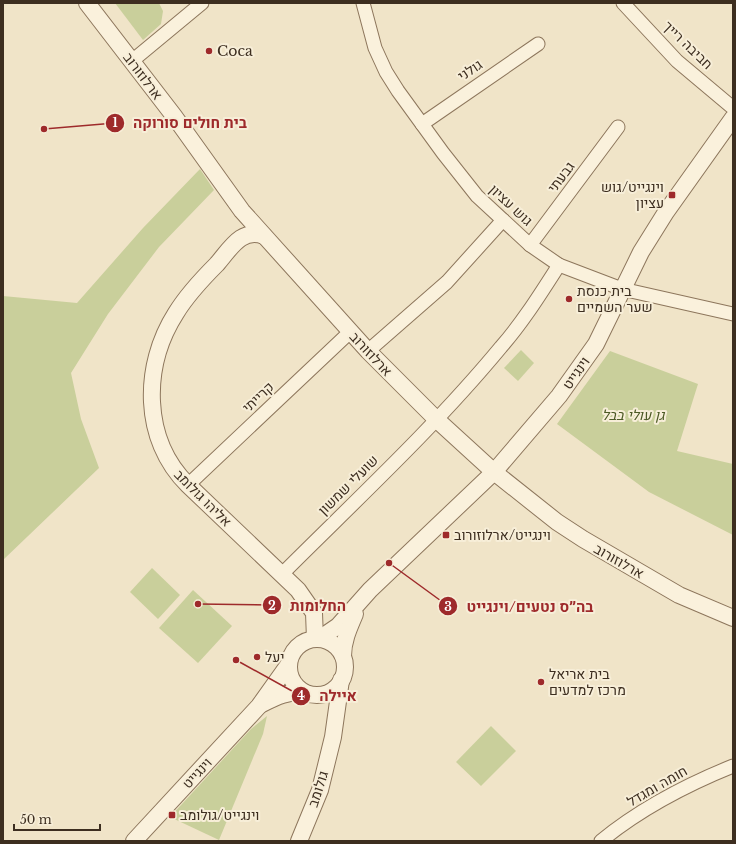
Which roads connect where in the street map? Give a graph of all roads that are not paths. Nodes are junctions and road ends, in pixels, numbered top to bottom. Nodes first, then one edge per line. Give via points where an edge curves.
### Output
1 (87, 3) edge
2 (202, 3) edge
3 (363, 3) edge
4 (623, 3) edge
5 (538, 44) dead end
6 (132, 61) junction
7 (733, 108) edge
8 (733, 118) edge
9 (422, 124) junction
10 (618, 128) dead end
11 (242, 211) junction
12 (502, 220) junction
13 (242, 236) junction
14 (264, 236) junction
15 (530, 245) junction
16 (559, 265) junction
17 (622, 289) junction
18 (733, 314) edge
19 (350, 332) junction
20 (368, 351) junction
21 (436, 419) junction
22 (494, 472) junction
23 (188, 485) junction
24 (282, 574) junction
25 (370, 590) junction
26 (733, 618) edge
27 (317, 639) junction
28 (343, 656) junction
29 (289, 664) junction
30 (341, 680) junction
31 (309, 694) junction
32 (259, 706) junction
33 (333, 737) junction
34 (733, 766) edge
35 (134, 841) edge
36 (299, 841) edge
37 (601, 841) edge

1 - 6 street, ארלוזורוב
2 - 6 street
3 - 9 street, גוש עציון via 375,48 386,72
4 - 7 street, חביבה רייך via 677,61
5 - 9 street, גולני
6 - 11 street, ארלוזורוב
8 - 17 street, וינגייט via 666,212
9 - 12 street, גוש עציון via 477,196
10 - 15 street, גבעתי
11 - 13 street via 246,224
11 - 14 street, ארלוזורוב
12 - 15 street, גוש עציון
12 - 20 street via 447,282
13 - 14 street via 256,232
13 - 23 street, אליהו גולומב via 205,276 176,313 159,349 153,375 151,398 159,440 164,455
14 - 19 street, ארלוזורוב
15 - 16 street, גוש עציון
16 - 17 street, גוש עציון
16 - 21 street, שועלי שמשון via 531,309 502,347
17 - 18 street, גוש עציון
17 - 22 street, וינגייט via 596,344 575,375
19 - 20 street, ארלוזורוב
19 - 23 street, קרייתי
20 - 21 street, ארלוזורוב
21 - 22 street, ארלוזורוב
21 - 24 street, שועלי שמשון
22 - 25 street, וינגייט
22 - 26 street, ארלוזורוב via 533,504 583,539 679,595
23 - 24 street, אליהו גולומב
24 - 27 street, אליהו גולומב via 314,612
25 - 27 street, וינגייט via 338,626
25 - 28 street, וינגייט via 347,631
27 - 28 street via 333,644
27 - 29 street via 306,641 298,647 292,654
28 - 30 street via 344,673
29 - 31 street via 292,681
29 - 32 street, וינגייט
30 - 31 street via 329,692
30 - 33 street
31 - 32 street, וינגייט via 294,692 278,695
31 - 33 street via 327,710 332,720
32 - 35 street, וינגייט
33 - 36 street, גולומב via 320,790
34 - 37 street, חומה ומגדל via 666,798

